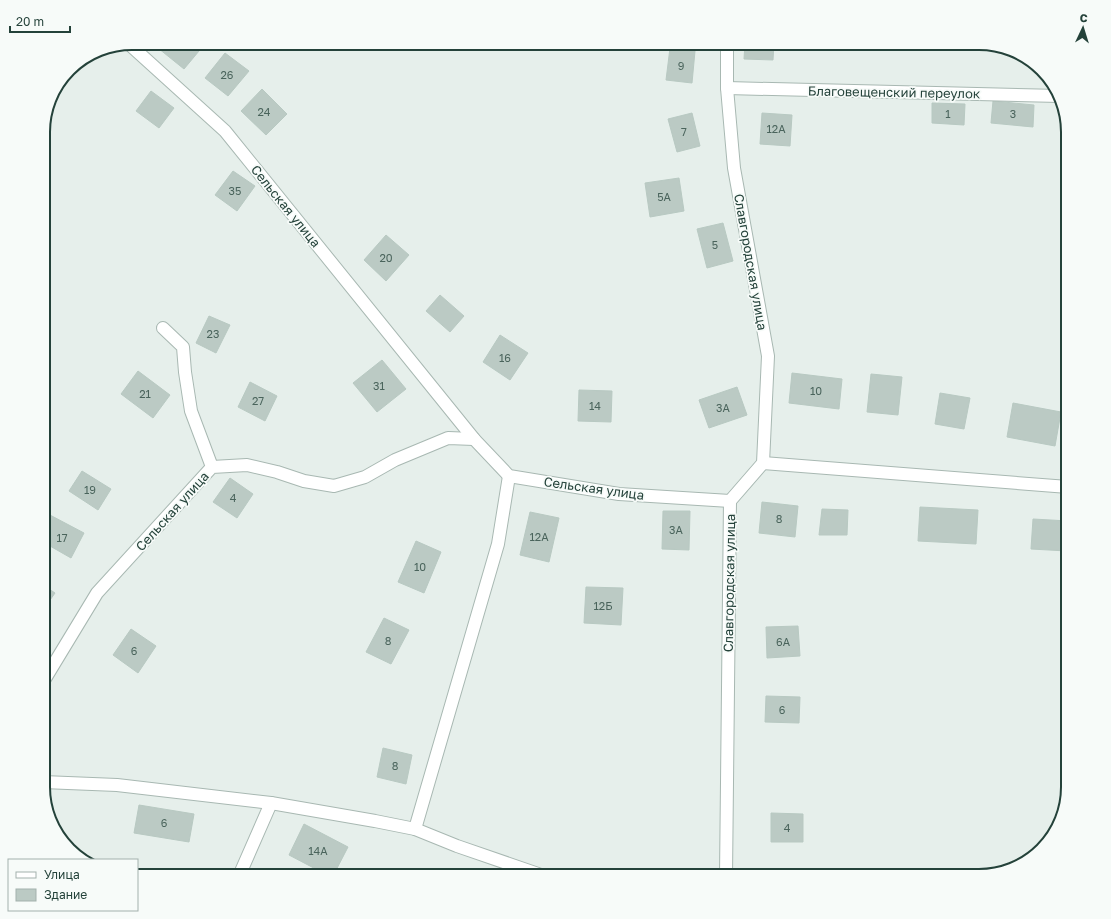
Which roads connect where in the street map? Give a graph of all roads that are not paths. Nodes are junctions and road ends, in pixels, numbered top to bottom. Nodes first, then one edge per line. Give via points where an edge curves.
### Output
1 (136, 50) edge
2 (727, 50) edge
3 (727, 88) junction
4 (1053, 96) edge
5 (163, 328) dead end
6 (474, 439) junction
7 (763, 463) junction
8 (212, 467) junction
9 (508, 476) junction
10 (1061, 486) edge
11 (730, 501) junction
12 (50, 670) edge
13 (50, 782) edge
14 (271, 803) junction
15 (415, 829) junction
16 (242, 869) edge
17 (524, 869) edge
18 (726, 869) edge

1 - 6 street, Сельская улица via 226,131
2 - 3 street, Славгородская улица
3 - 4 street, Благовещенский переулок
3 - 7 street, Славгородская улица via 734,168 768,356
5 - 8 street via 183,347 184,372 192,411
6 - 8 street, Сельская улица via 448,438 395,460 365,477 334,486 304,482 247,465
6 - 9 street, Сельская улица
7 - 10 street
7 - 11 street, Славгородская улица
8 - 12 street, Сельская улица via 97,593
9 - 11 street, Сельская улица via 620,494
9 - 15 street via 498,544
11 - 18 street, Славгородская улица
13 - 14 street via 117,785
14 - 15 street
14 - 16 street
15 - 17 street

